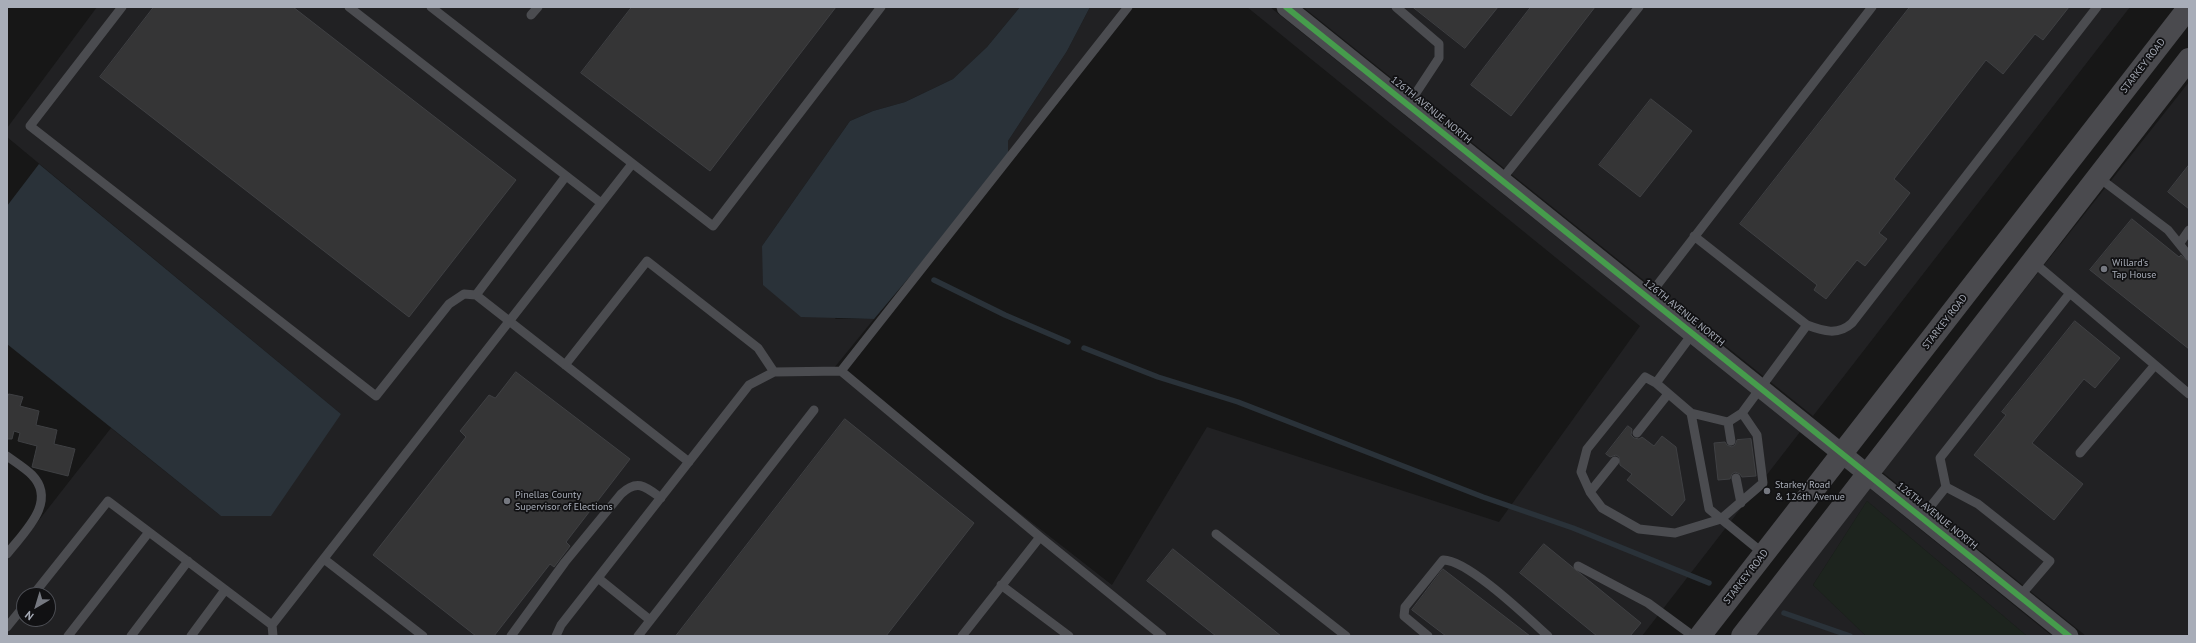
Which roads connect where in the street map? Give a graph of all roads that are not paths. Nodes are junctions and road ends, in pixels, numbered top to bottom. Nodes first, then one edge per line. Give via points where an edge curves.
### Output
1 (122, 7) edge
2 (349, 7) edge
3 (431, 7) edge
4 (538, 7) edge
5 (881, 7) edge
6 (1128, 7) edge
7 (1286, 7) edge
8 (1396, 7) edge
9 (1639, 7) edge
10 (1872, 7) edge
11 (2098, 7) edge
12 (2189, 7) edge
13 (531, 15) dead end
14 (2189, 59) edge
15 (1408, 105) junction
16 (632, 164) junction
17 (566, 176) junction
18 (2098, 177) junction
19 (1502, 180) junction
20 (602, 203) junction
21 (2189, 230) edge
22 (1694, 236) junction
23 (2180, 243) junction
24 (2189, 256) edge
25 (2032, 261) junction
26 (2070, 293) junction
27 (476, 295) junction
28 (1648, 297) junction
29 (509, 321) junction
30 (1807, 325) junction
31 (1693, 333) junction
32 (565, 365) junction
33 (2155, 365) junction
34 (841, 371) junction
35 (774, 372) junction
36 (1656, 383) junction
37 (1760, 387) junction
38 (1668, 394) junction
39 (2189, 394) edge
40 (814, 410) dead end
41 (1691, 413) junction
42 (1742, 414) junction
43 (1728, 422) junction
44 (1638, 433) dead end
45 (1731, 441) dead end
46 (1843, 453) junction
47 (2080, 453) dead end
48 (7, 456) edge
49 (1615, 461) dead end
50 (689, 462) junction
51 (1867, 473) junction
52 (1736, 478) dead end
53 (1946, 487) junction
54 (1590, 492) junction
55 (661, 498) junction
56 (1741, 503) junction
57 (1922, 518) junction
58 (1721, 519) junction
59 (149, 532) junction
60 (1216, 534) dead end
61 (1040, 537) junction
62 (7, 554) edge
63 (1764, 554) junction
64 (324, 559) junction
65 (188, 561) junction
66 (1578, 566) dead end
67 (598, 578) junction
68 (1001, 584) junction
69 (39, 587) edge
70 (226, 590) junction
71 (2020, 596) junction
72 (16, 616) edge
73 (650, 620) junction
74 (272, 626) junction
75 (7, 627) edge
76 (68, 636) edge
77 (131, 636) edge
78 (191, 636) edge
79 (273, 636) edge
80 (423, 636) edge
81 (511, 636) edge
82 (556, 636) edge
83 (638, 636) edge
84 (962, 636) edge
85 (1069, 636) edge
86 (1162, 636) edge
87 (1346, 636) edge
88 (1428, 636) edge
89 (1548, 636) edge
90 (1694, 636) edge
91 (1700, 636) edge
92 (1742, 636) edge
93 (2069, 636) edge

1 - 27 lane via 30,126 376,396 448,304 464,294
2 - 17 lane
3 - 16 lane
4 - 13 lane
5 - 16 lane via 713,226
6 - 34 lane
7 - 15 street, 126TH AVENUE NORTH
8 - 15 lane via 1439,44 1440,52 1439,58
9 - 19 lane
10 - 22 lane
11 - 30 lane via 1852,323 1845,329 1834,332
12 - 46 main road, STARKEY ROAD
14 - 18 main road
15 - 19 street, 126TH AVENUE NORTH
16 - 20 lane
17 - 20 lane
17 - 27 lane
18 - 23 lane via 2168,230
18 - 25 main road
19 - 28 street, 126TH AVENUE NORTH
20 - 29 lane
21 - 23 lane
22 - 28 lane
22 - 30 lane
23 - 24 lane
25 - 26 lane
25 - 51 main road
26 - 33 lane
26 - 53 lane via 1940,458
27 - 29 lane
28 - 31 street, 126TH AVENUE NORTH
29 - 32 lane
29 - 64 lane
30 - 37 lane
31 - 36 lane
31 - 37 street, 126TH AVENUE NORTH
32 - 35 lane via 647,261 758,348
32 - 50 lane
33 - 39 lane
33 - 47 lane
34 - 35 lane
34 - 61 lane
35 - 50 lane via 749,385
36 - 38 lane
36 - 54 lane via 1645,378 1587,449 1581,472
37 - 42 lane
37 - 46 street, 126TH AVENUE NORTH
38 - 41 lane
38 - 44 lane
40 - 73 lane
41 - 43 lane
41 - 58 lane via 1708,510
42 - 43 lane
42 - 56 lane via 1757,434 1763,483
43 - 45 lane
46 - 51 street, 126TH AVENUE NORTH
46 - 63 main road, STARKEY ROAD
48 - 62 lane via 32,475 42,494 39,512
49 - 54 lane
50 - 55 lane
51 - 57 street, 126TH AVENUE NORTH
51 - 92 main road
52 - 56 lane
53 - 57 lane
53 - 71 lane via 1978,504 2050,561
54 - 58 lane via 1602,508 1639,529 1675,533
55 - 67 lane
55 - 81 lane via 638,485 628,488 621,494
56 - 58 lane
57 - 71 street, 126TH AVENUE NORTH
58 - 63 lane
59 - 65 lane
59 - 69 lane via 108,501
59 - 76 lane
60 - 87 lane
61 - 68 lane
61 - 86 lane
63 - 91 main road, STARKEY ROAD
64 - 74 lane
64 - 80 lane
65 - 70 lane
65 - 77 lane
66 - 90 lane via 1648,603
67 - 73 lane
67 - 82 lane via 560,625
68 - 84 lane
68 - 85 lane
70 - 74 lane
70 - 78 lane
71 - 93 street, 126TH AVENUE NORTH
72 - 75 lane
73 - 83 lane
74 - 79 lane
88 - 89 lane via 1404,616 1405,607 1443,560 1450,560 1468,569

